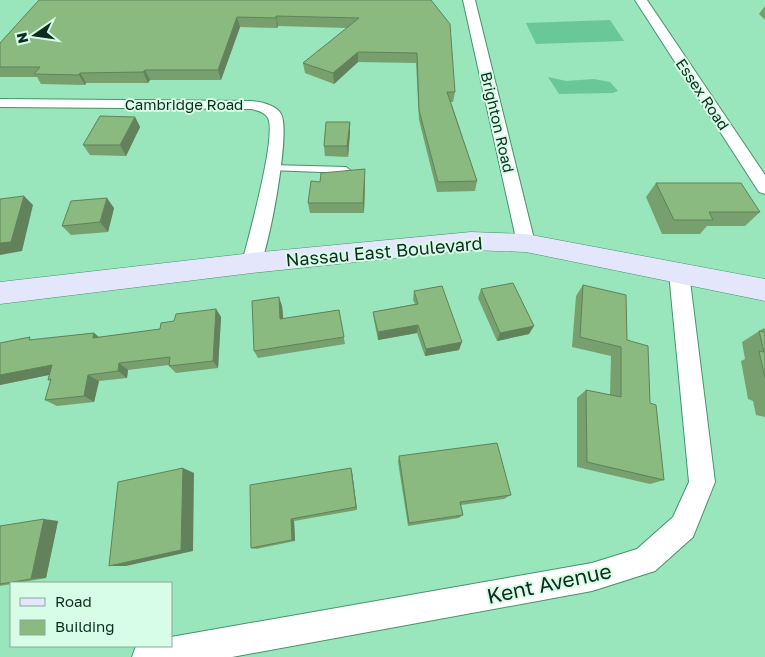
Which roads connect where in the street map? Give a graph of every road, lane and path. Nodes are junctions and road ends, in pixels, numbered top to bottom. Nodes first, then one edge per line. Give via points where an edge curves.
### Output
1 (469, 0) edge
2 (641, 0) edge
3 (0, 103) edge
4 (272, 168) junction
5 (346, 170) edge
6 (765, 188) edge
7 (526, 244) junction
8 (252, 263) junction
9 (679, 273) junction
10 (765, 290) edge
11 (0, 293) edge
12 (147, 657) edge

1 - 7 street, Brighton Road
2 - 6 street, Essex Road
3 - 4 street, Cambridge Road via 251,104 275,116 278,122
4 - 5 lane
4 - 8 street, Cambridge Road
7 - 8 street, Nassau East Boulevard via 470,241
7 - 9 street, Nassau East Boulevard
8 - 11 street, Nassau East Boulevard
9 - 10 street, Nassau East Boulevard
9 - 12 street, Kent Avenue via 702,482 683,527 644,560 592,577

